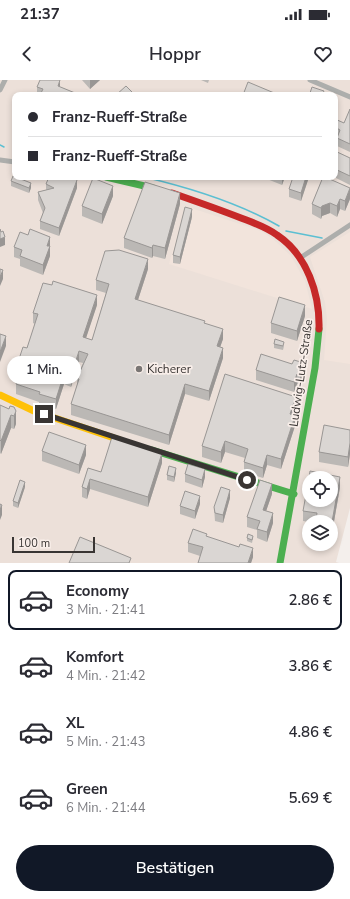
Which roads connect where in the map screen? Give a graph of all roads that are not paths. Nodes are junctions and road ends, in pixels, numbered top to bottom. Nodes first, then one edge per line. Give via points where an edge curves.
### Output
1 (5, 80) edge
2 (310, 80) edge
3 (0, 90) edge
4 (350, 97) edge
5 (0, 160) edge
6 (12, 162) edge
7 (119, 180) edge
8 (350, 225) edge
9 (300, 258) junction
10 (0, 395) edge
11 (127, 442) edge
12 (142, 447) edge
13 (294, 494) junction
14 (280, 563) edge

1 - 3 street
2 - 4 street
5 - 6 street
7 - 9 street, Ludwig-Lutz-Straße via 161,190 267,228 285,241
8 - 9 street
9 - 13 street, Ludwig-Lutz-Straße via 312,282 320,323
10 - 11 street via 34,411
12 - 13 street
13 - 14 street, Ludwig-Lutz-Straße

